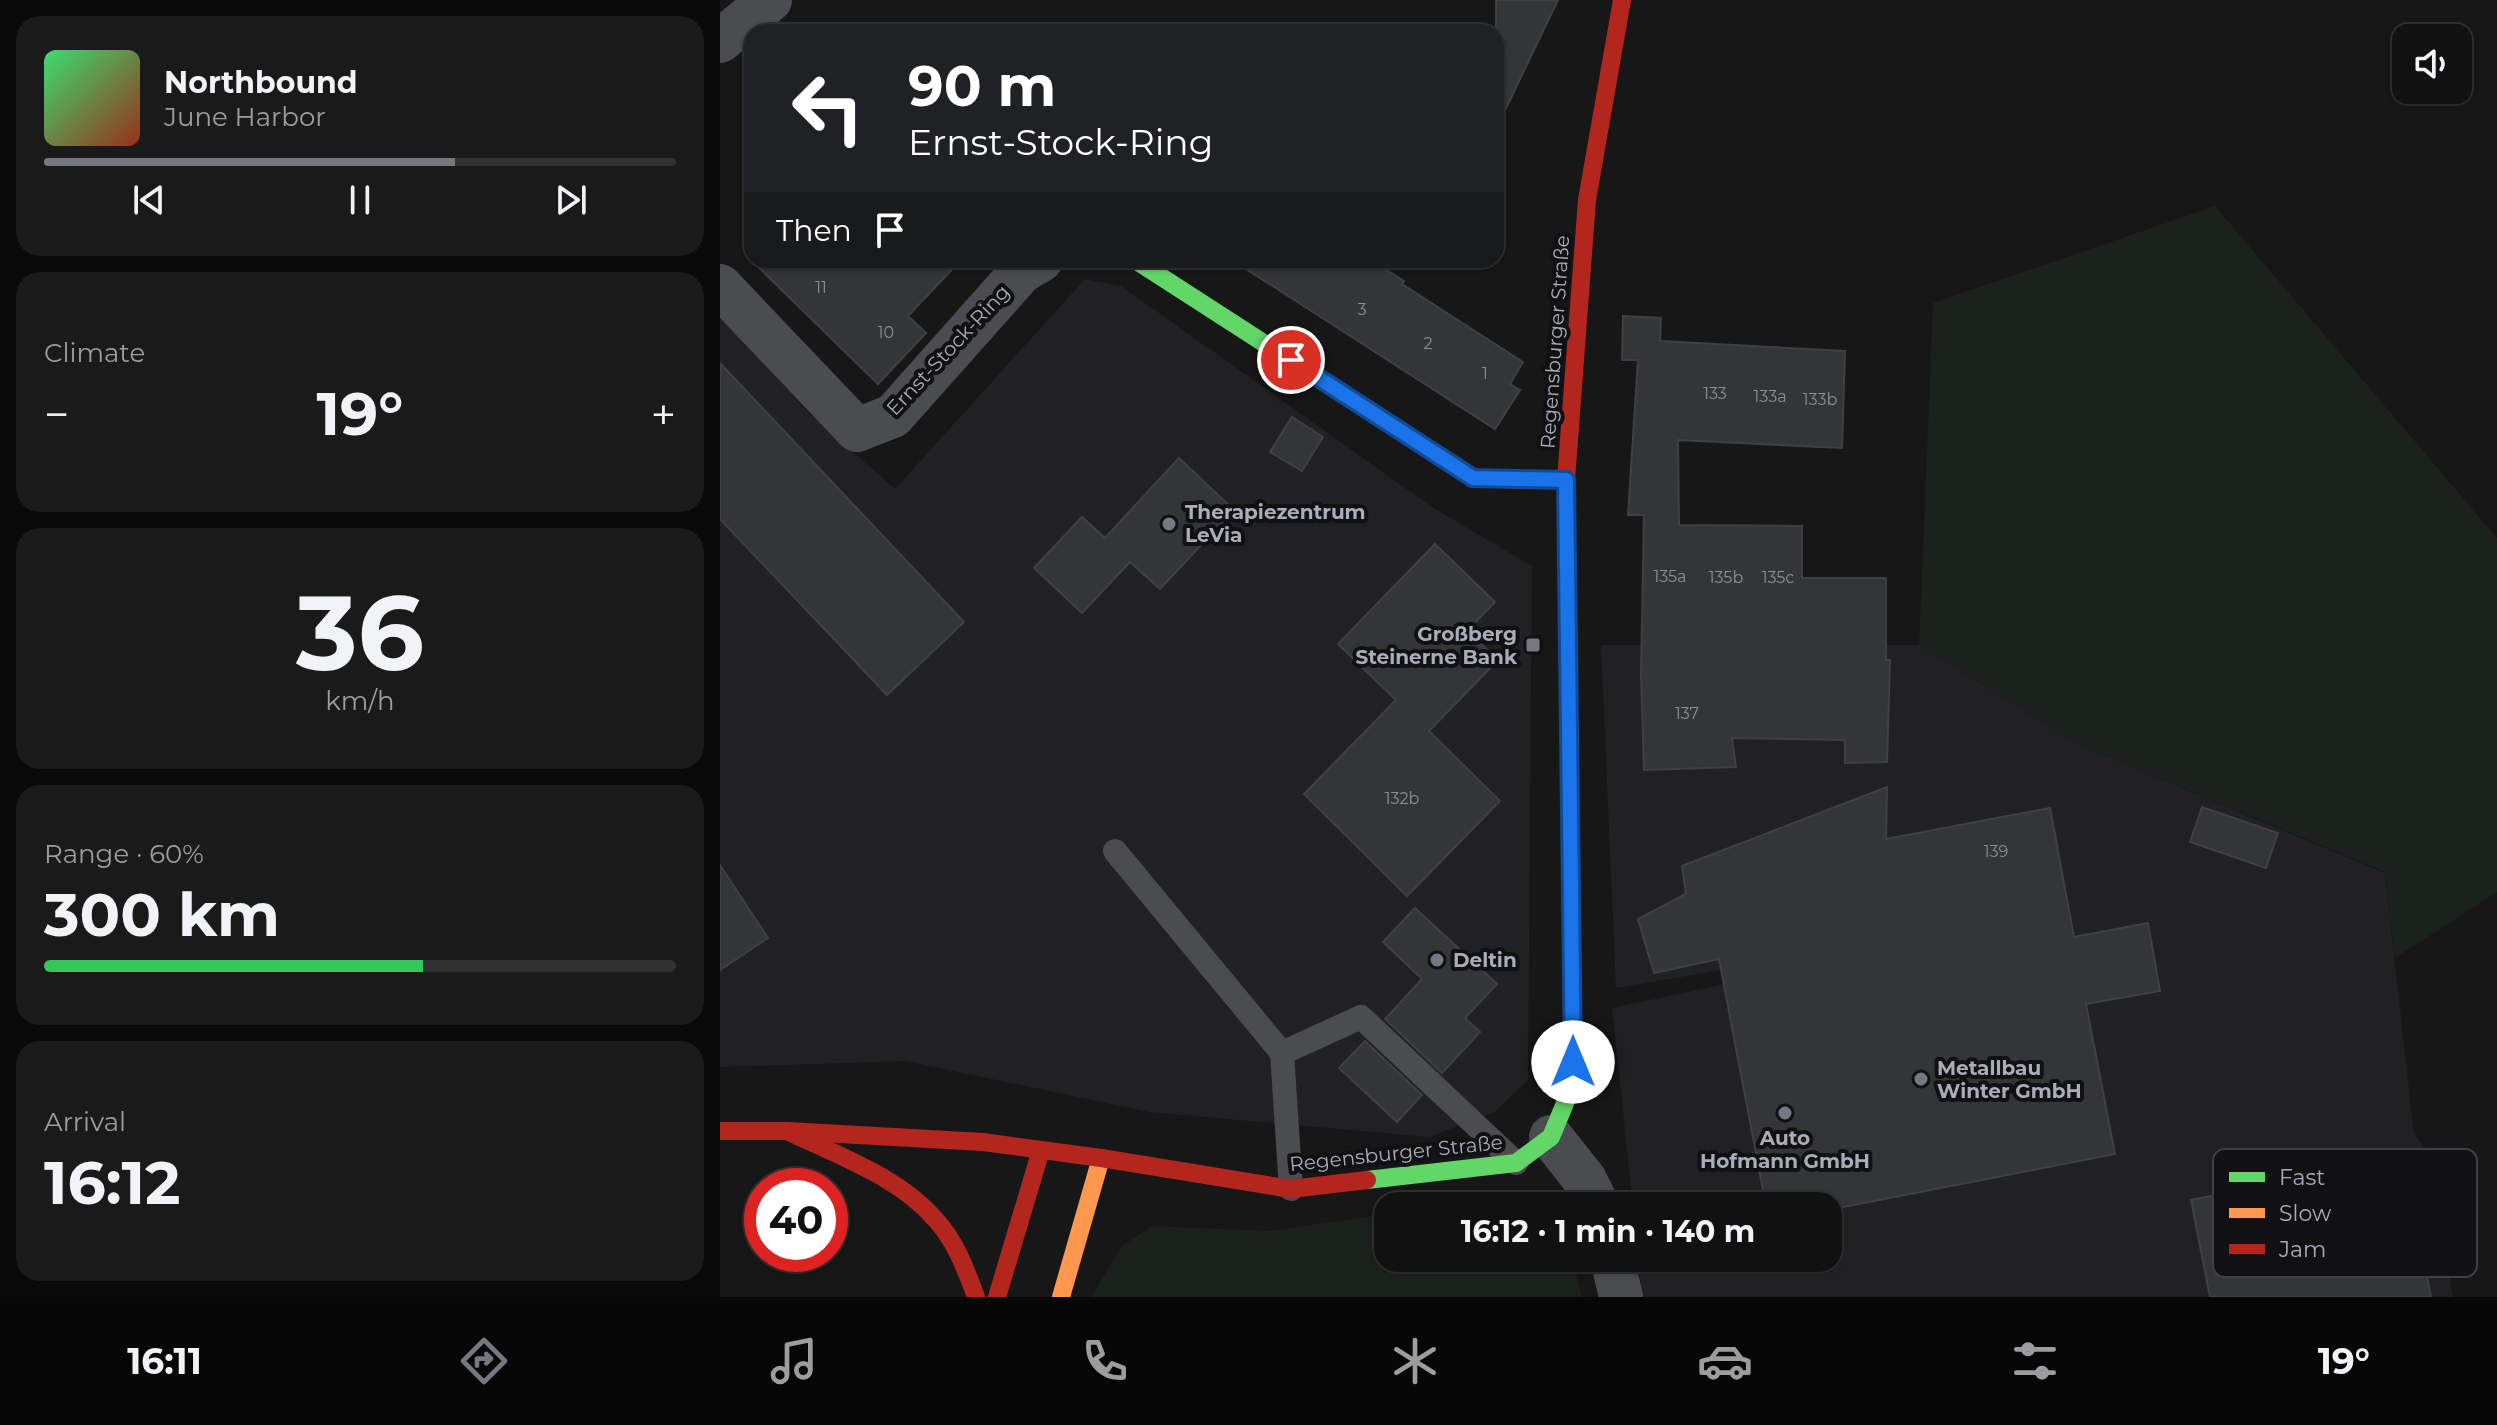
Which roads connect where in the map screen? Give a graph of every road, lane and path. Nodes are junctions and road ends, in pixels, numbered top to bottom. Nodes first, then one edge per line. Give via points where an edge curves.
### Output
1 (770, 0) edge
2 (1622, 0) edge
3 (720, 41) edge
4 (1028, 268) edge
5 (1147, 268) edge
6 (720, 286) edge
7 (1566, 480) junction
8 (1115, 851) dead end
9 (1282, 1053) junction
10 (720, 1131) edge
11 (787, 1131) junction
12 (1551, 1137) junction
13 (1041, 1150) junction
14 (1101, 1158) junction
15 (1516, 1163) junction
16 (1291, 1189) junction
17 (1591, 1192) edge
18 (1615, 1272) edge
19 (976, 1297) edge
20 (997, 1297) edge
21 (1061, 1297) edge
22 (1621, 1297) edge

1 - 3 street
2 - 7 main road, Regensburger Straße via 1587,200
4 - 6 street, Ernst-Stock-Ring via 893,416 857,430
5 - 7 main road via 1473,478
7 - 12 main road, Regensburger Straße via 1573,1084
8 - 9 lane
9 - 15 lane via 1361,1017
9 - 16 lane
10 - 11 main road, Regensburger Straße
11 - 13 main road, Regensburger Straße
11 - 19 main road via 899,1186 937,1220 962,1259
12 - 15 main road, Regensburger Straße
12 - 17 street
13 - 14 main road, Regensburger Straße
13 - 20 main road
14 - 16 main road, Regensburger Straße
14 - 21 main road
15 - 16 main road, Regensburger Straße
18 - 22 street

